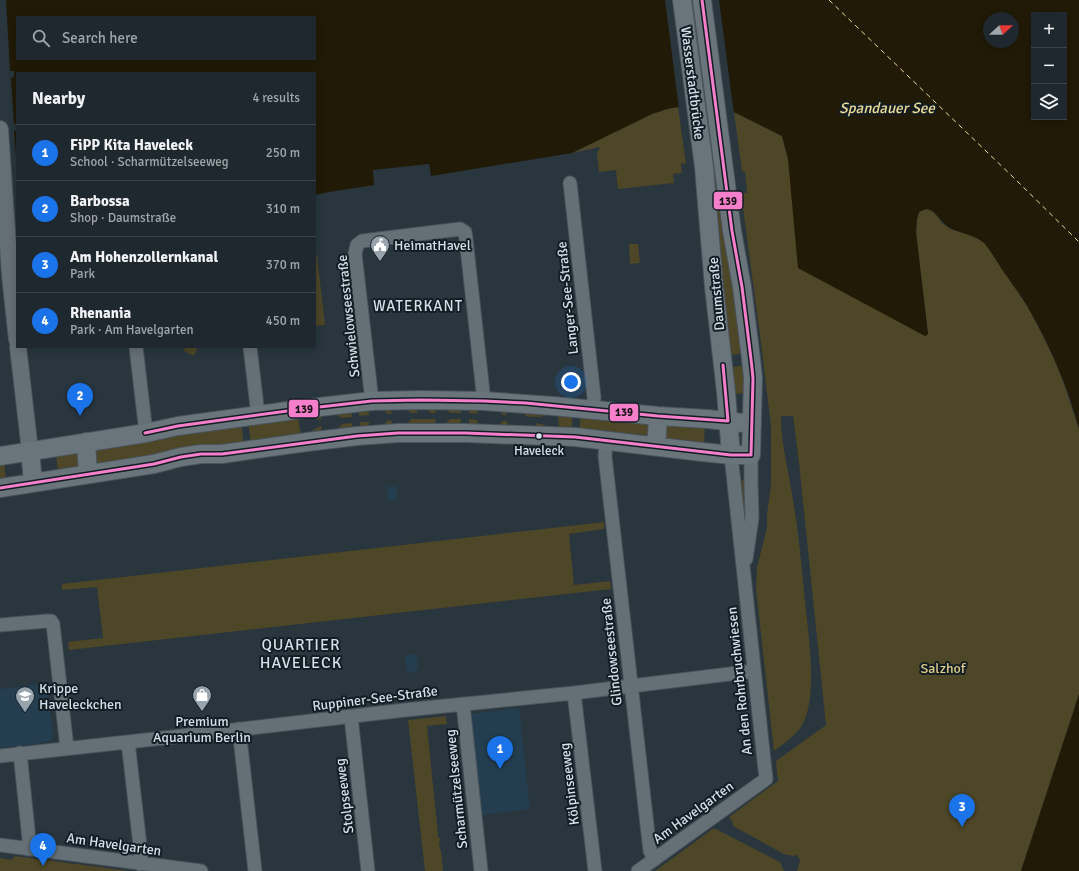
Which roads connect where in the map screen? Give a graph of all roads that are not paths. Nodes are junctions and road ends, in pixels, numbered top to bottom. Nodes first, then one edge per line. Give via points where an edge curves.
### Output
1 (682, 0) edge
2 (702, 0) edge
3 (0, 129) edge
4 (704, 167) joint
5 (724, 169) joint
6 (570, 183) dead end
7 (16, 331) edge
8 (18, 348) edge
9 (136, 348) edge
10 (250, 348) edge
11 (484, 400) junction
12 (372, 401) junction
13 (593, 410) junction
14 (258, 415) junction
15 (658, 416) junction
16 (728, 421) junction
17 (752, 424) junction
18 (146, 433) junction
19 (606, 441) junction
20 (86, 442) junction
21 (654, 446) junction
22 (30, 451) junction
23 (731, 455) junction
24 (751, 455) junction
25 (0, 456) edge
26 (88, 474) junction
27 (33, 482) junction
28 (0, 488) edge
29 (744, 580) junction
30 (0, 625) edge
31 (754, 671) junction
32 (630, 686) junction
33 (574, 693) junction
34 (463, 704) junction
35 (351, 717) junction
36 (240, 729) junction
37 (128, 742) junction
38 (67, 748) junction
39 (20, 754) junction
40 (0, 756) edge
41 (766, 779) joint
42 (0, 845) edge
43 (28, 849) junction
44 (655, 859) junction
45 (140, 864) junction
46 (201, 871) edge
47 (255, 871) edge
48 (368, 871) edge
49 (481, 871) edge
50 (595, 871) edge
51 (638, 871) edge

1 - 4 main road, Wasserstadtbrücke
2 - 5 main road, Wasserstadtbrücke
3 - 7 street
4 - 16 main road, Daumstraße
5 - 17 main road, Daumstraße via 751,359
6 - 13 street, Langer-See-Straße via 594,397
8 - 22 street
9 - 18 street
10 - 14 street
11 - 12 main road
11 - 12 street, Schwielowseestraße via 466,239 465,232 460,229 362,241 357,245 355,254
11 - 13 main road
12 - 14 main road
13 - 15 main road
14 - 18 main road
15 - 16 main road
15 - 21 main road
16 - 17 main road
16 - 23 main road, Daumstraße
17 - 24 main road, Daumstraße
18 - 20 main road
19 - 21 main road
19 - 26 main road via 575,437 465,433 376,434 222,454 201,454
19 - 32 street, Glindowseestraße via 605,456
20 - 22 main road
20 - 26 main road
21 - 23 main road
22 - 25 main road
22 - 27 main road
23 - 24 main road
23 - 29 street, An den Rohrbruchwiesen
24 - 29 street, An den Rohrbruchwiesen via 752,518
26 - 27 main road
27 - 28 main road
29 - 31 street, An den Rohrbruchwiesen
30 - 38 street via 50,621 53,624
31 - 32 street, Ruppiner-See-Straße
31 - 41 street, An den Rohrbruchwiesen
32 - 33 street, Ruppiner-See-Straße
32 - 44 street, Glindowseestraße via 650,851
33 - 34 street, Ruppiner-See-Straße
33 - 50 street, Kölpinseeweg
34 - 35 street, Ruppiner-See-Straße
34 - 49 street, Scharmützelseeweg
35 - 36 street, Ruppiner-See-Straße
35 - 48 street, Stolpseeweg
36 - 37 street, Ruppiner-See-Straße
36 - 47 street
37 - 38 street, Ruppiner-See-Straße
37 - 45 street
38 - 39 street, Ruppiner-See-Straße
39 - 40 street, Ruppiner-See-Straße
39 - 43 street
41 - 44 street, Am Havelgarten
42 - 43 street, Am Havelgarten
43 - 45 street, Am Havelgarten
44 - 51 street, Am Havelgarten
45 - 46 street, Am Havelgarten

